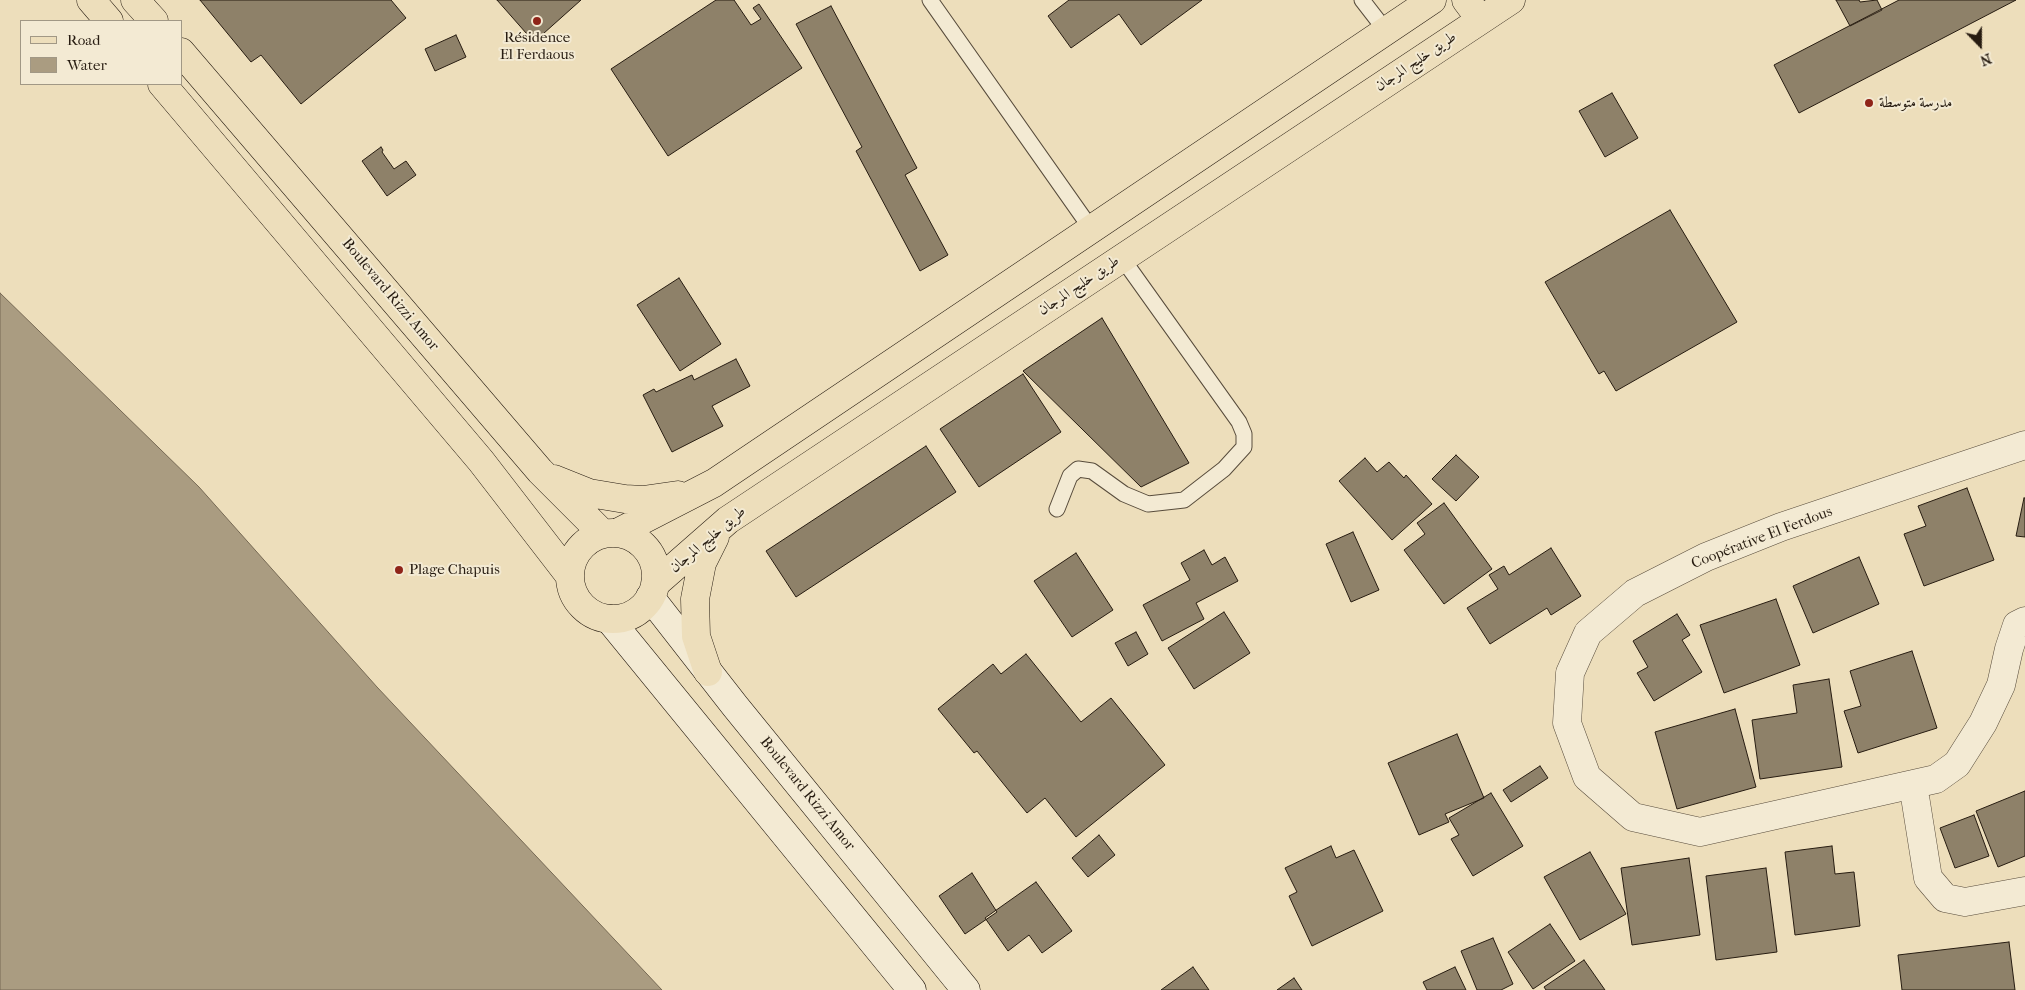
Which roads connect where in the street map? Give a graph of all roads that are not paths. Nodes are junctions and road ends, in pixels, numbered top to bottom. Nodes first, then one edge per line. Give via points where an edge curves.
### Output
1 (91, 0) edge
2 (135, 0) edge
3 (930, 0) edge
4 (1362, 0) edge
5 (1432, 0) edge
6 (1511, 0) edge
7 (1474, 10) edge
8 (108, 20) edge
9 (153, 20) edge
10 (1386, 31) junction
11 (182, 53) edge
12 (163, 85) edge
13 (1092, 230) junction
14 (1122, 258) junction
15 (2025, 445) edge
16 (540, 471) junction
17 (714, 483) junction
18 (1057, 509) dead end
19 (728, 520) junction
20 (610, 534) junction
21 (569, 575) junction
22 (653, 590) junction
23 (609, 619) junction
24 (2025, 621) edge
25 (708, 672) junction
26 (1914, 784) junction
27 (2025, 891) edge
28 (912, 990) edge
29 (966, 990) edge

1 - 8 main road
2 - 9 main road
3 - 13 lane
4 - 10 lane
5 - 10 main road
6 - 7 main road, طريق خليج المرجان
7 - 14 main road, طريق خليج المرجان
10 - 13 main road
11 - 16 main road, Boulevard Rizzi Amor
12 - 21 main road via 481,461
13 - 17 main road
14 - 18 lane via 1239,422 1244,434 1244,447 1224,469 1184,500 1148,504 1124,494 1092,471 1078,469 1070,476
14 - 19 main road, طريق خليج المرجان
15 - 26 street, Coopérative El Ferdous via 1780,527 1706,556 1635,593 1588,633 1570,673 1567,723 1587,777 1633,817 1700,832
16 - 17 main road via 572,488 625,499 680,495
16 - 20 main road, Boulevard Rizzi Amor
17 - 20 main road
19 - 22 main road, طريق خليج المرجان
19 - 25 main road via 705,557 695,593 696,636
20 - 21 main road via 590,539 579,549
20 - 22 main road via 631,536 643,545 656,569
21 - 23 main road via 574,596 580,605 588,612
22 - 23 main road via 643,607 633,614
22 - 25 street, Boulevard Rizzi Amor
23 - 28 street
24 - 26 street, Coopérative El Ferdous via 2017,625 2001,685 1983,723 1957,764 1936,779
25 - 29 street, Boulevard Rizzi Amor
26 - 27 street via 1928,878 1945,898 1964,902

